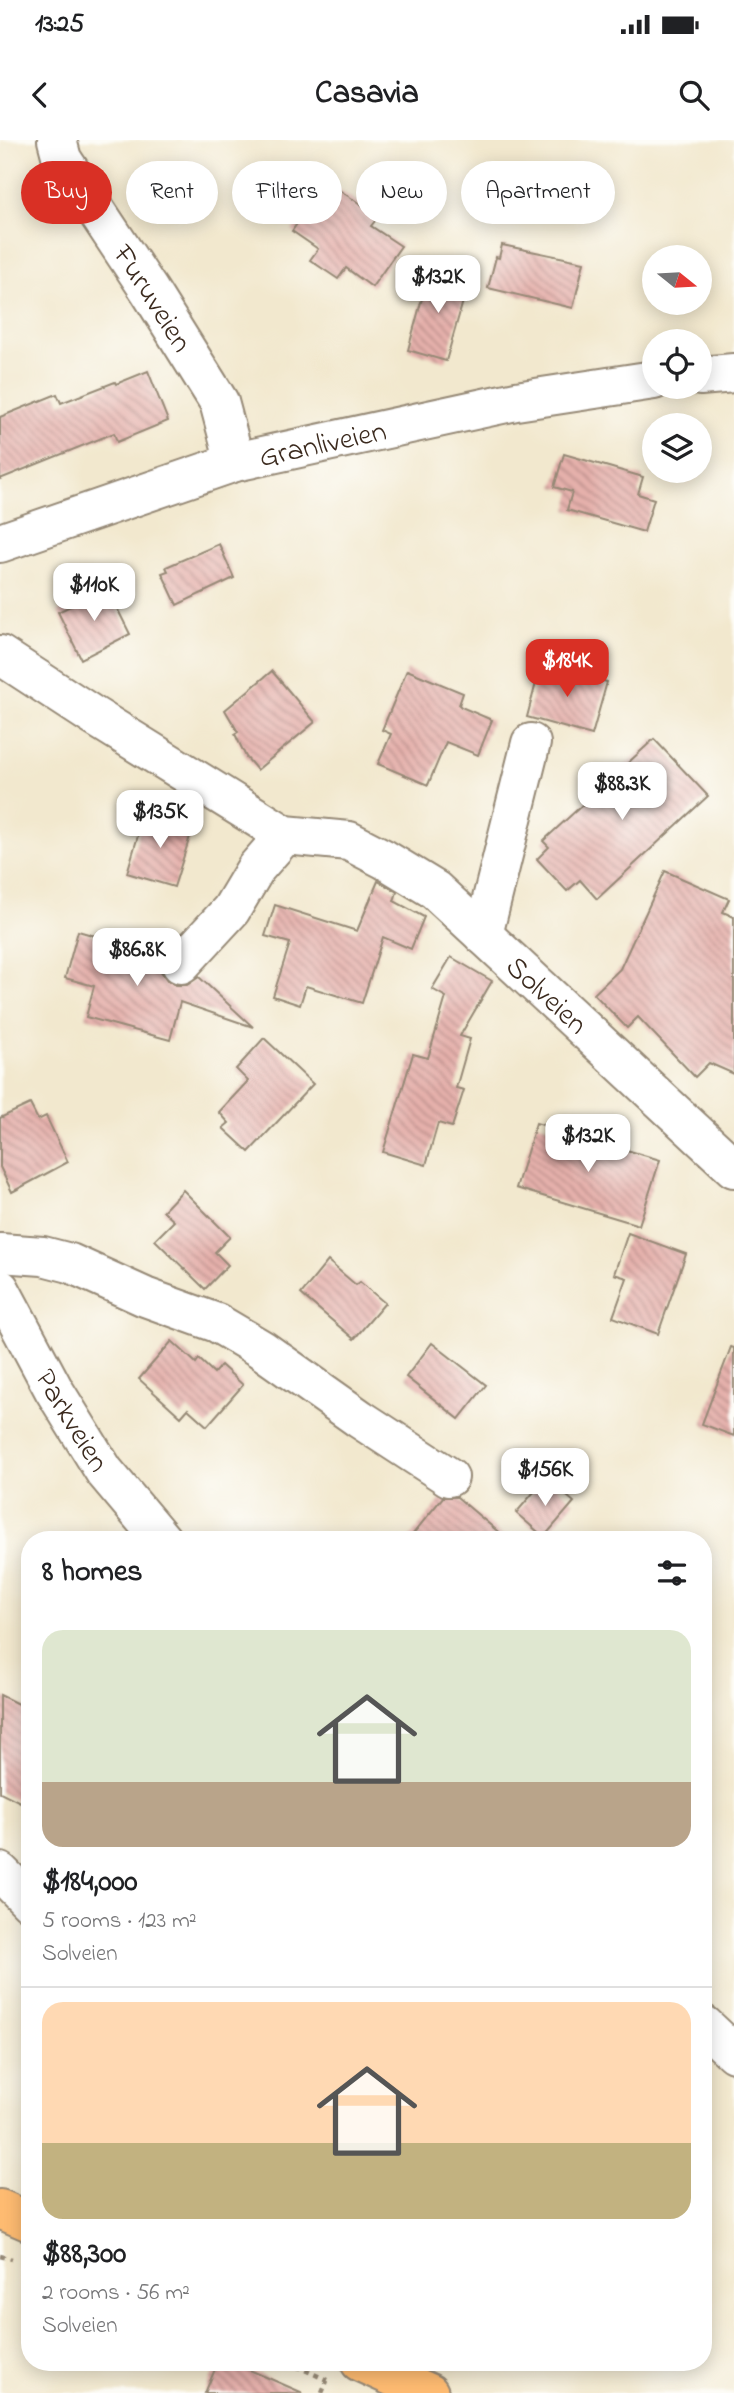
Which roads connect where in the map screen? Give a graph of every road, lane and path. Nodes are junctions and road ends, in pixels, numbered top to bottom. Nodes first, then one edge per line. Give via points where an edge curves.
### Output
1 (57, 140) edge
2 (734, 373) edge
3 (712, 375) edge
4 (642, 382) edge
5 (235, 462) junction
6 (0, 543) edge
7 (0, 655) edge
8 (531, 743) dead end
9 (285, 835) junction
10 (483, 935) junction
11 (181, 964) dead end
12 (734, 1167) edge
13 (0, 1253) edge
14 (0, 1289) edge
15 (449, 1477) dead end
16 (154, 1531) edge
17 (0, 1872) edge
18 (21, 1893) edge
19 (712, 2032) edge
20 (734, 2053) edge
21 (0, 2209) edge
22 (21, 2218) edge
23 (322, 2371) edge
24 (341, 2376) edge
25 (322, 2393) edge
26 (429, 2393) edge

1 - 5 street, Furuveien via 62,159 219,402
2 - 3 street
4 - 5 street, Granliveien via 516,401
5 - 6 street, Granliveien
7 - 9 street
8 - 10 street
9 - 10 street, Solveien via 349,841 435,890
9 - 11 street via 256,868 231,910
10 - 12 street, Solveien
13 - 15 street via 70,1263 217,1323
14 - 16 street, Parkveien via 104,1471
17 - 18 street
19 - 20 street
21 - 22 main road
23 - 24 path
24 - 25 path
24 - 26 main road

